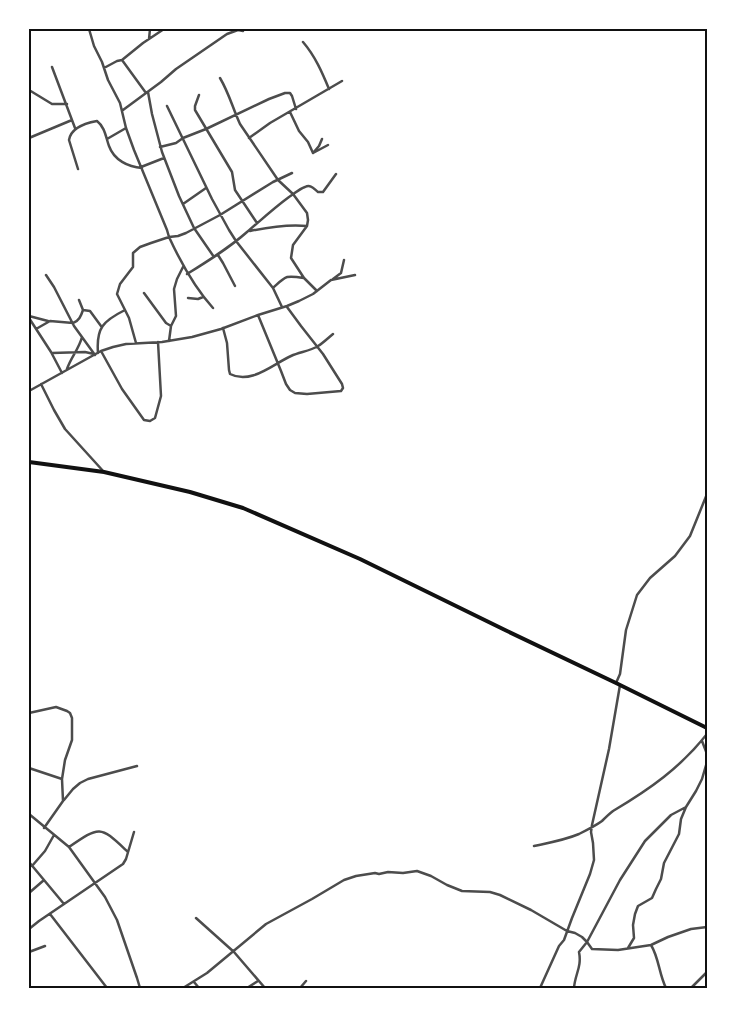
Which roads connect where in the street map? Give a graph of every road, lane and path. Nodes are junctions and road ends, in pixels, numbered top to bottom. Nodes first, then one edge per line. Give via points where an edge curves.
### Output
1 (89, 29) edge
2 (150, 29) edge
3 (164, 29) edge
4 (243, 31) dead end
5 (149, 39) junction
6 (303, 42) dead end
7 (122, 60) junction
8 (52, 67) dead end
9 (104, 68) junction
10 (220, 78) dead end
11 (342, 81) dead end
12 (329, 89) junction
13 (29, 90) edge
14 (147, 92) junction
15 (199, 95) dead end
16 (67, 104) junction
17 (167, 106) dead end
18 (296, 109) junction
19 (123, 110) junction
20 (290, 112) junction
21 (235, 114) junction
22 (72, 120) junction
23 (76, 128) junction
24 (126, 128) junction
25 (206, 129) junction
26 (29, 138) edge
27 (249, 138) junction
28 (108, 139) junction
29 (182, 139) junction
30 (322, 139) dead end
31 (328, 145) dead end
32 (160, 147) junction
33 (313, 153) junction
34 (164, 158) junction
35 (141, 167) junction
36 (78, 169) dead end
37 (292, 173) dead end
38 (336, 174) dead end
39 (278, 180) junction
40 (206, 188) junction
41 (293, 194) junction
42 (242, 201) junction
43 (183, 204) junction
44 (220, 215) junction
45 (257, 223) junction
46 (307, 226) junction
47 (194, 228) junction
48 (249, 231) junction
49 (169, 237) junction
50 (236, 241) junction
51 (218, 255) junction
52 (214, 257) junction
53 (344, 260) dead end
54 (183, 267) junction
55 (187, 274) junction
56 (46, 275) dead end
57 (355, 275) dead end
58 (304, 278) junction
59 (331, 280) junction
60 (235, 286) dead end
61 (272, 288) junction
62 (317, 291) junction
63 (144, 293) dead end
64 (188, 298) dead end
65 (204, 298) junction
66 (79, 300) dead end
67 (287, 306) junction
68 (282, 307) junction
69 (213, 308) dead end
70 (83, 310) junction
71 (125, 310) junction
72 (258, 315) junction
73 (29, 317) edge
74 (50, 321) junction
75 (73, 323) junction
76 (101, 326) junction
77 (171, 326) junction
78 (223, 328) junction
79 (36, 329) junction
80 (333, 334) dead end
81 (82, 337) junction
82 (169, 341) junction
83 (158, 342) junction
84 (136, 344) junction
85 (317, 346) junction
86 (76, 352) junction
87 (98, 353) junction
88 (52, 354) junction
89 (278, 362) junction
90 (66, 370) junction
91 (62, 373) junction
92 (41, 384) junction
93 (29, 391) edge
94 (29, 462) edge
95 (104, 472) junction
96 (707, 494) edge
97 (618, 684) junction
98 (29, 713) edge
99 (707, 728) edge
100 (707, 734) edge
101 (702, 741) junction
102 (137, 766) dead end
103 (29, 768) edge
104 (62, 778) junction
105 (63, 801) junction
106 (686, 807) junction
107 (29, 814) edge
108 (592, 827) junction
109 (44, 828) junction
110 (134, 832) dead end
111 (54, 835) junction
112 (534, 846) dead end
113 (69, 848) junction
114 (128, 852) junction
115 (29, 862) edge
116 (32, 866) junction
117 (44, 880) junction
118 (95, 883) junction
119 (29, 893) edge
120 (64, 904) junction
121 (49, 914) junction
122 (196, 918) dead end
123 (707, 927) edge
124 (29, 929) edge
125 (567, 931) junction
126 (587, 942) junction
127 (651, 945) junction
128 (45, 946) dead end
129 (628, 948) junction
130 (29, 952) edge
131 (234, 952) junction
132 (707, 972) edge
133 (258, 980) junction
134 (306, 981) dead end
135 (194, 982) junction
136 (106, 988) edge
137 (140, 988) edge
138 (183, 988) edge
139 (199, 988) edge
140 (247, 988) edge
141 (266, 988) edge
142 (300, 988) edge
143 (540, 988) edge
144 (574, 988) edge
145 (666, 988) edge
146 (691, 988) edge

1 - 9 street
2 - 5 street
3 - 5 street
4 - 14 street via 227,34
5 - 7 street
6 - 12 street
7 - 9 street
7 - 14 street
8 - 16 street
9 - 19 street
10 - 21 street
11 - 12 street
12 - 18 street
13 - 16 street via 52,104
14 - 19 street
14 - 32 street
15 - 25 street via 195,110
16 - 22 street
17 - 29 street
18 - 20 street
18 - 21 street via 292,96 286,93
19 - 24 street
20 - 27 street
20 - 33 street
21 - 25 street
21 - 27 street
22 - 23 street
22 - 26 street
23 - 28 street via 97,121
23 - 36 street via 69,140
24 - 28 street
24 - 35 street
25 - 29 street
25 - 42 street via 232,172 235,190
27 - 39 street
28 - 35 street via 112,153 130,167
29 - 32 street
29 - 40 street
30 - 33 street
31 - 33 street
32 - 34 street
34 - 35 street
34 - 43 street
35 - 49 street
37 - 39 street
38 - 41 street via 323,192 309,186
39 - 41 street
39 - 42 street
40 - 43 street
40 - 44 street
41 - 45 street
41 - 46 street via 306,213
42 - 44 street
42 - 45 street
43 - 47 street
44 - 47 street
44 - 50 street
45 - 48 street
46 - 48 street via 272,226
46 - 58 street via 293,245 291,258
47 - 49 street
47 - 52 street
48 - 50 street
49 - 54 street
49 - 71 street via 140,247 133,253 132,267 117,294
50 - 51 street
50 - 61 street
51 - 52 street
51 - 60 street
52 - 55 street
53 - 59 street via 340,274
54 - 55 street
54 - 77 street via 174,289 176,316
55 - 65 street
56 - 75 street
57 - 59 street
58 - 61 street via 288,276
58 - 62 street
59 - 62 street
61 - 68 street
62 - 67 street
63 - 77 street
64 - 65 street
65 - 69 street
66 - 70 street
67 - 68 street
67 - 85 street
68 - 72 street
70 - 75 street
70 - 76 street via 90,311
71 - 76 street
71 - 84 street
72 - 78 street
72 - 89 street
73 - 74 street
73 - 79 street
74 - 75 street
74 - 79 street
75 - 81 street
76 - 87 street
77 - 82 street
78 - 82 street
78 - 89 street via 230,374 247,376 262,372
79 - 88 street
80 - 85 street
81 - 86 street
81 - 87 street
82 - 83 street
83 - 84 street
83 - 87 street via 161,396 155,418 150,421 144,420
84 - 87 street
85 - 89 street
85 - 89 street via 342,384 341,391 295,393 286,384
86 - 87 street
86 - 88 street
86 - 90 street
87 - 90 street
88 - 91 street
90 - 91 street
91 - 92 street
92 - 93 street
92 - 95 street via 65,429
94 - 95 highway
95 - 97 highway via 190,492 252,512 360,559
96 - 97 street via 690,536 676,556 650,578 637,595 626,630
97 - 99 highway
97 - 108 street via 609,749
98 - 104 street via 56,707 71,715 72,740
100 - 101 street
101 - 106 street via 707,754 705,771
101 - 108 street via 664,778
102 - 105 street via 88,779
103 - 104 street
104 - 105 street
105 - 109 street
106 - 126 street via 671,816 645,841
106 - 129 street via 679,834 664,863 652,898 638,906 633,925 634,938
107 - 109 street
108 - 112 street via 580,834
108 - 125 street via 594,860
109 - 111 street
110 - 114 street
111 - 113 street
111 - 116 street via 46,851
113 - 114 street via 91,832 102,832
113 - 118 street
114 - 118 street via 123,864
115 - 116 street
116 - 117 street
117 - 119 street
117 - 120 street
118 - 120 street
118 - 137 street via 117,920
120 - 121 street
121 - 124 street
121 - 136 street
122 - 131 street
123 - 127 street via 668,936
125 - 126 street
125 - 131 street via 490,892 462,891 417,871 388,872 344,880 266,924
125 - 143 street
126 - 129 street via 592,948
126 - 144 street via 579,952 581,961
127 - 129 street
127 - 145 street
128 - 130 street
131 - 133 street
131 - 135 street
132 - 146 street
133 - 140 street
133 - 141 street
134 - 142 street
135 - 138 street
135 - 139 street

